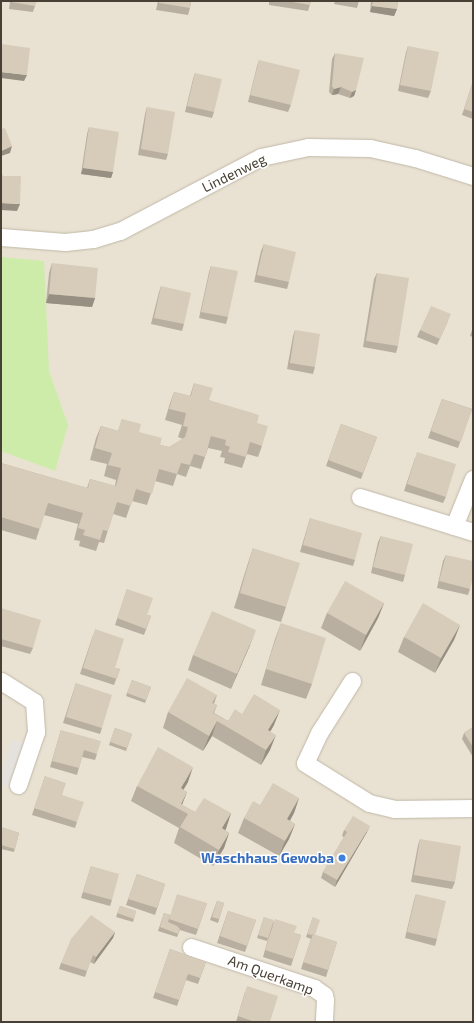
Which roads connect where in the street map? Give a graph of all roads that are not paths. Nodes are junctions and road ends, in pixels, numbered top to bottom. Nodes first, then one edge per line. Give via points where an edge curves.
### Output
1 (473, 176) edge
2 (1, 237) edge
3 (473, 479) edge
4 (360, 497) dead end
5 (454, 526) junction
6 (473, 532) edge
7 (1, 681) edge
8 (352, 681) dead end
9 (18, 786) dead end
10 (473, 808) edge
11 (192, 947) dead end
12 (324, 1022) edge

1 - 2 street, Lindenweg via 415,158 370,148 308,147 261,157 120,231 93,239 65,242
3 - 5 street
4 - 5 street
5 - 6 street
7 - 9 street via 34,702 36,732
8 - 10 street via 319,733 305,764 369,803 418,810
11 - 12 street, Am Querkamp via 314,988 324,995 326,1000

